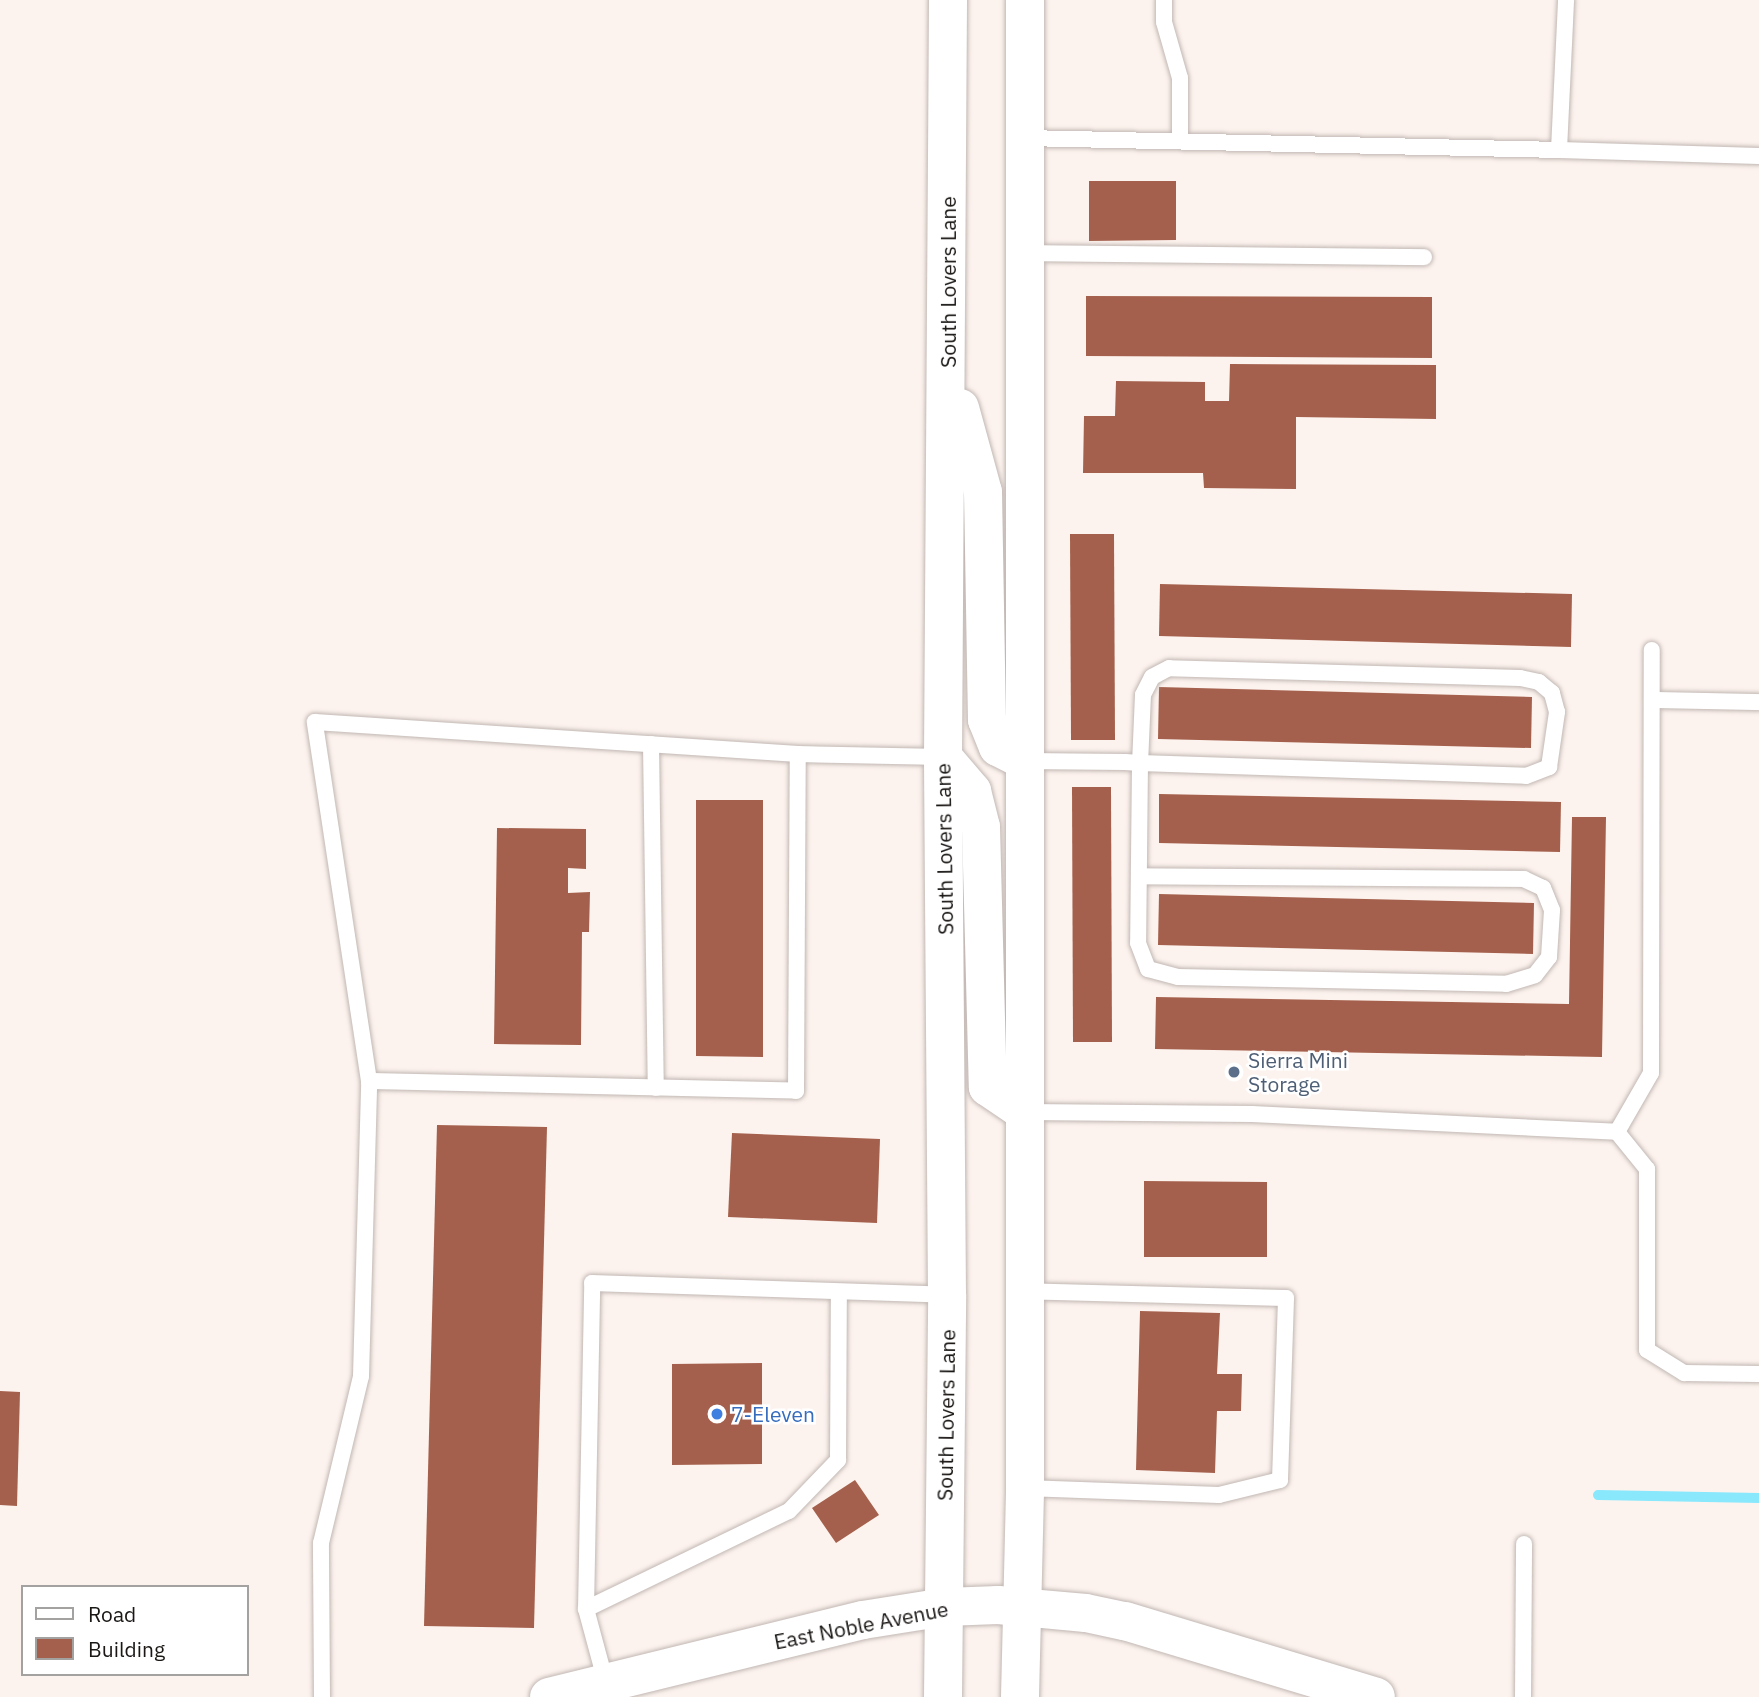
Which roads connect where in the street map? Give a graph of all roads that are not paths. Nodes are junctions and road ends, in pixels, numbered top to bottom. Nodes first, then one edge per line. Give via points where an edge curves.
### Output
1 (948, 0) edge
2 (1025, 0) edge
3 (1164, 0) edge
4 (1566, 0) edge
5 (1024, 138) junction
6 (1180, 141) junction
7 (1559, 150) junction
8 (1759, 156) edge
9 (1024, 253) junction
10 (1424, 257) dead end
11 (948, 365) junction
12 (1652, 650) dead end
13 (1652, 700) junction
14 (1759, 702) edge
15 (651, 744) junction
16 (798, 754) junction
17 (943, 757) junction
18 (1026, 761) junction
19 (1140, 763) junction
20 (1139, 876) junction
21 (369, 1081) junction
22 (656, 1088) junction
23 (1026, 1112) junction
24 (1617, 1132) junction
25 (1025, 1291) junction
26 (839, 1293) junction
27 (947, 1295) junction
28 (1759, 1374) edge
29 (1025, 1488) junction
30 (1524, 1544) dead end
31 (1023, 1606) junction
32 (944, 1607) junction
33 (586, 1609) junction
34 (606, 1683) junction
35 (322, 1697) edge
36 (549, 1697) edge
37 (943, 1697) edge
38 (1020, 1697) edge
39 (1376, 1697) edge
40 (1523, 1697) edge

1 - 11 main road, South Lovers Lane
2 - 5 main road
3 - 6 lane via 1164,22 1181,78
4 - 7 lane
5 - 6 lane
5 - 9 main road
6 - 7 lane
7 - 8 lane
9 - 10 lane
9 - 18 main road
11 - 17 main road, South Lovers Lane
11 - 18 main road via 983,492 987,720 998,747
12 - 13 lane
13 - 14 lane
13 - 24 lane via 1651,1073
15 - 16 lane
15 - 21 lane via 316,722
15 - 22 lane
16 - 17 lane
16 - 22 lane via 796,1091
17 - 23 main road via 972,791 981,827 988,1087
17 - 27 main road, South Lovers Lane
18 - 19 lane
18 - 23 main road
19 - 19 lane via 1526,776 1549,767 1557,712 1552,693 1539,682 1520,678 1169,668 1152,677 1143,695
19 - 20 lane
20 - 20 lane via 1138,943 1148,969 1178,977 1506,984 1535,975 1549,957 1552,910 1543,888 1524,879
21 - 22 lane
21 - 35 lane via 361,1376 321,1543
23 - 24 lane via 1252,1114
23 - 25 main road
24 - 28 lane via 1647,1169 1647,1350 1684,1373
25 - 29 main road
25 - 29 lane via 1286,1298 1280,1480 1219,1495
26 - 27 lane
26 - 33 lane via 838,1460 789,1511
26 - 33 lane via 592,1283
27 - 32 main road, South Lovers Lane
29 - 31 main road
30 - 40 lane
31 - 32 main road, East Noble Avenue
31 - 38 main road
31 - 39 main road, East Noble Avenue via 1125,1621
32 - 34 main road, East Noble Avenue via 834,1627
32 - 37 main road, South Lovers Lane
33 - 34 lane
34 - 36 main road, East Noble Avenue

